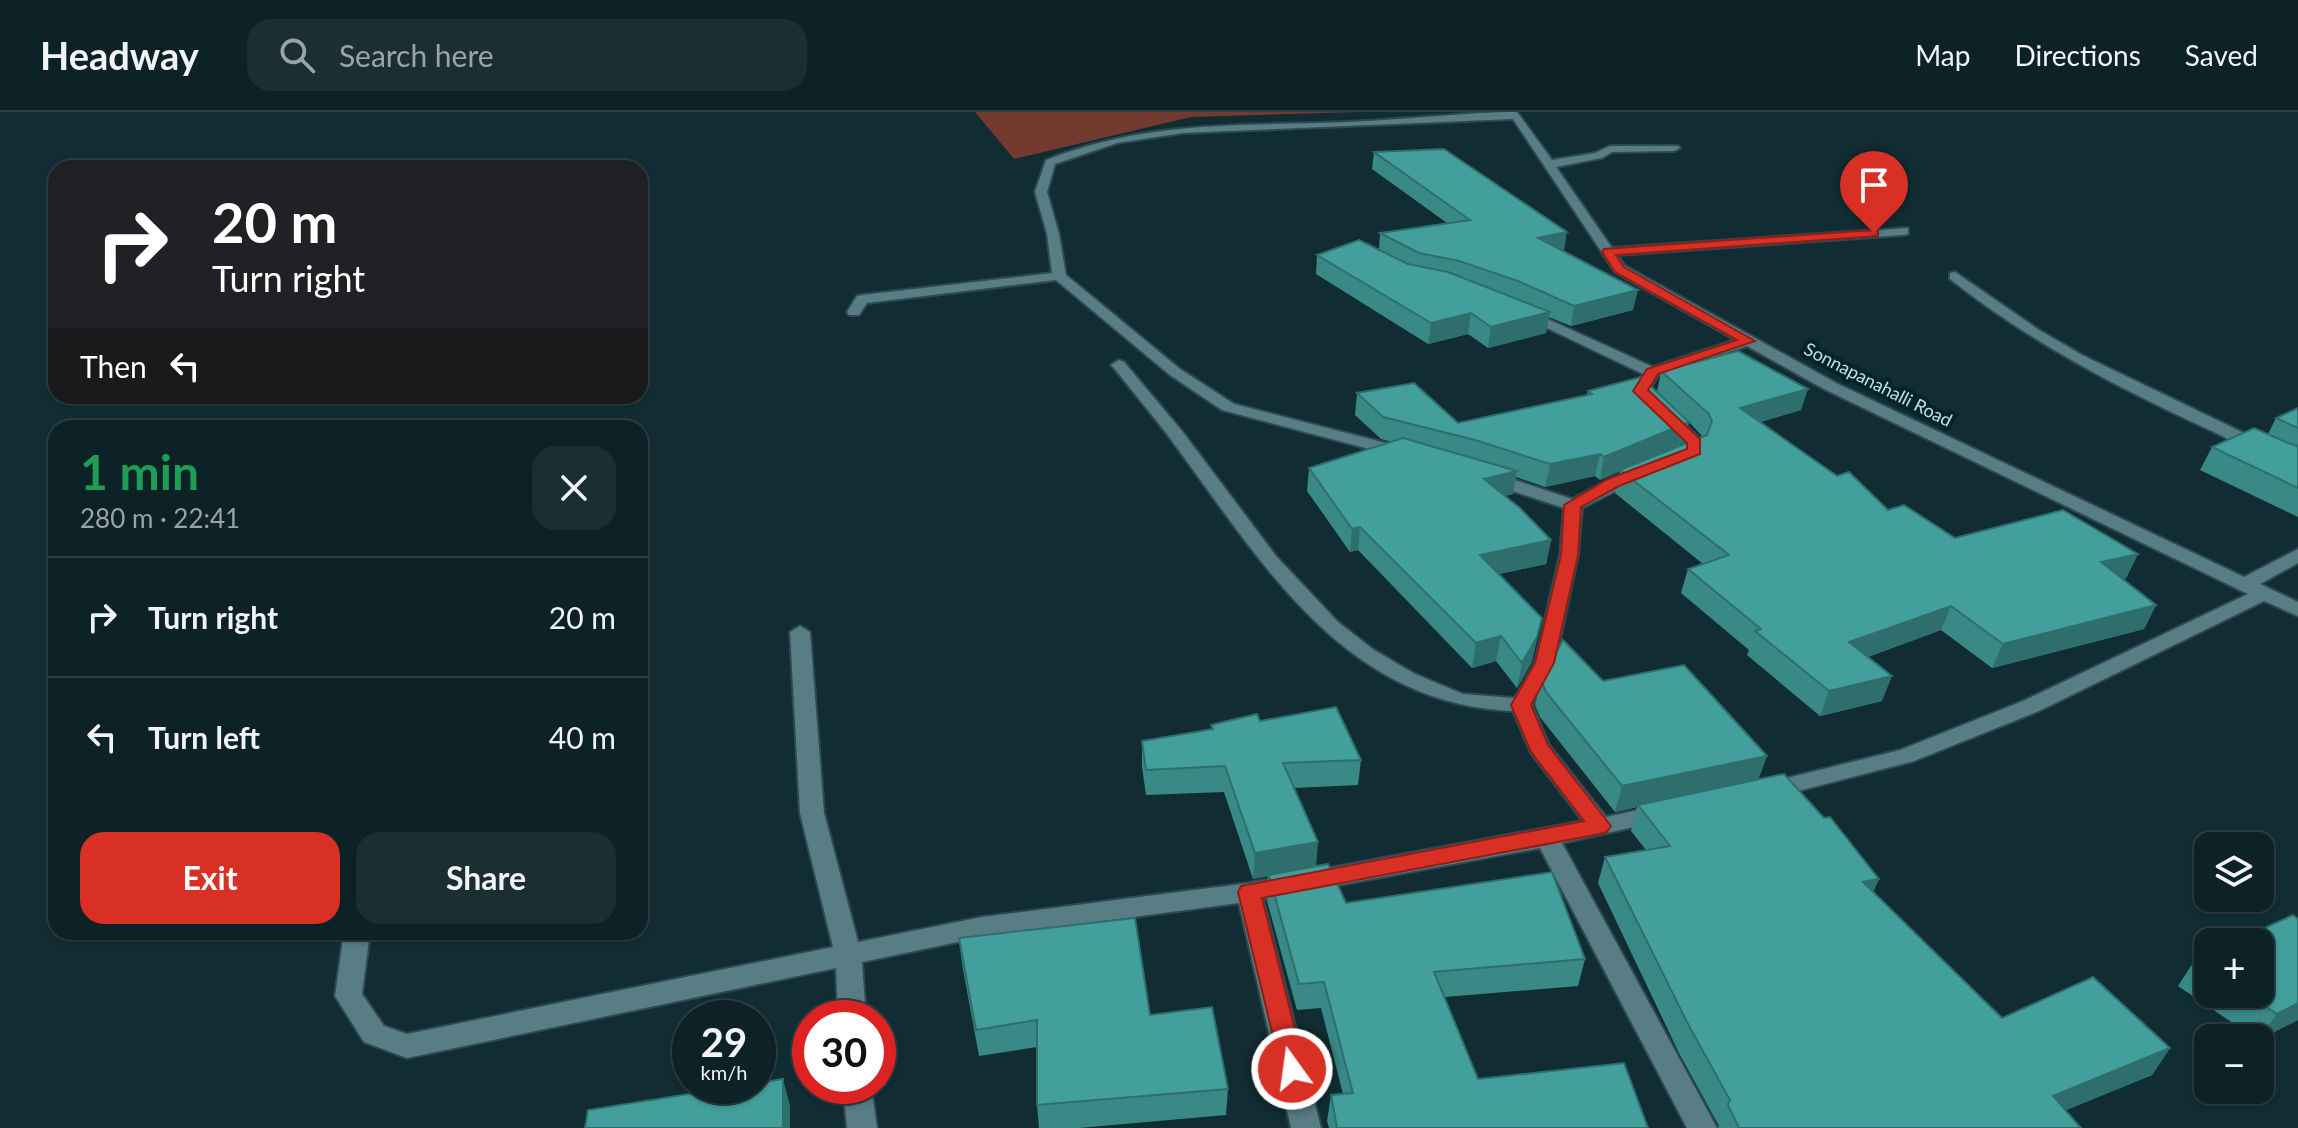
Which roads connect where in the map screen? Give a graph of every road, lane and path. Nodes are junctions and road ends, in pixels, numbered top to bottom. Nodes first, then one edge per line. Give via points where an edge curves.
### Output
1 (1513, 114) edge
2 (1674, 148) dead end
3 (1551, 164) junction
4 (1903, 231) dead end
5 (1608, 252) junction
6 (1059, 276) junction
7 (1955, 276) dead end
8 (1509, 307) edge
9 (854, 312) dead end
10 (1748, 341) junction
11 (1119, 365) dead end
12 (1652, 372) junction
13 (1419, 458) edge
14 (2298, 465) edge
15 (1478, 474) edge
16 (1573, 505) junction
17 (2298, 555) edge
18 (2254, 589) junction
19 (2298, 610) edge
20 (800, 632) dead end
21 (1521, 705) junction
22 (1740, 796) edge
23 (1677, 810) edge
24 (1600, 826) junction
25 (1547, 838) junction
26 (1249, 892) junction
27 (356, 940) edge
28 (848, 954) junction
29 (851, 1000) edge
30 (859, 1104) edge
31 (862, 1128) edge
32 (1306, 1128) edge
33 (1702, 1128) edge

1 - 3 street, Sonnapanahalli Road
1 - 6 street via 1390,124 1205,126 1136,134 1075,150 1050,162 1041,192
2 - 3 street via 1610,149
3 - 5 street, Sonnapanahalli Road
4 - 5 street
5 - 10 street, Sonnapanahalli Road via 1620,269
6 - 9 street via 862,299
6 - 13 street via 1175,372 1228,407
7 - 14 street via 1995,310 2082,361
8 - 12 street
10 - 12 street
10 - 18 street, Sonnapanahalli Road via 1830,386
11 - 21 street via 1238,523 1340,637 1457,699
12 - 16 street via 1641,391 1695,442 1694,451
15 - 16 street
16 - 21 street via 1569,555 1545,663
17 - 18 street
18 - 19 street, Sonnapanahalli Road
18 - 22 street via 2031,706 1906,756
20 - 28 street via 812,813
21 - 24 street via 1539,748
23 - 24 street
24 - 25 street
25 - 26 street
25 - 33 street
26 - 28 street via 982,927
26 - 32 street
27 - 28 street via 348,996 374,1034 407,1046
28 - 29 street
30 - 31 street

